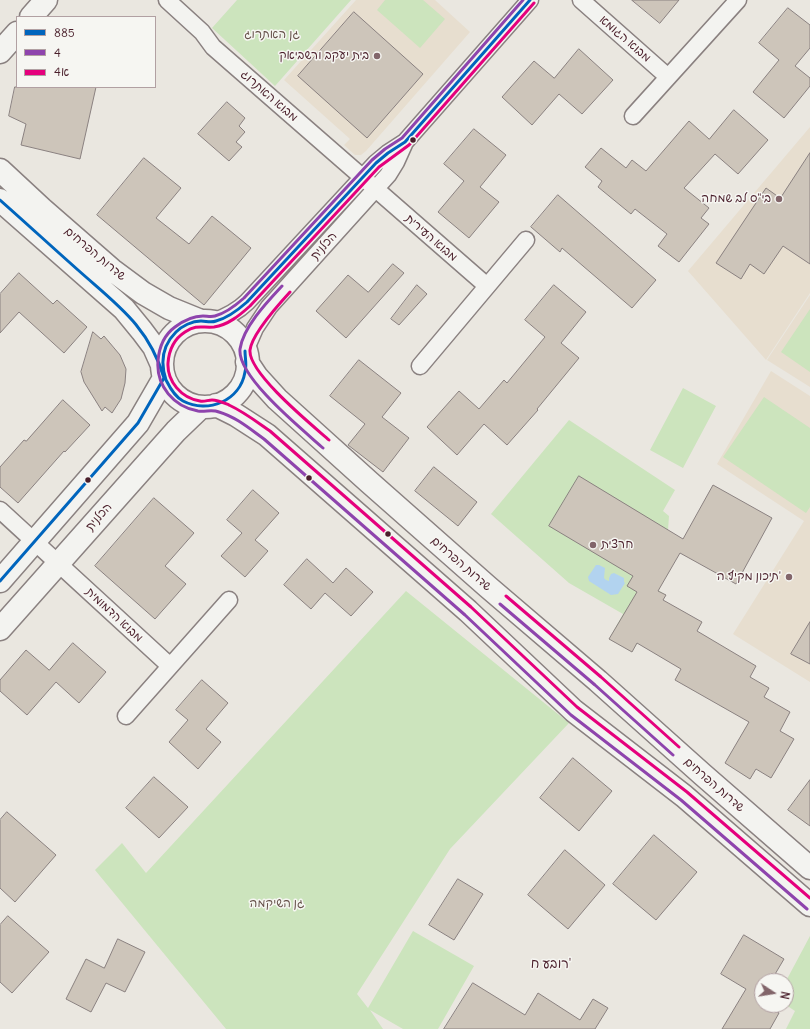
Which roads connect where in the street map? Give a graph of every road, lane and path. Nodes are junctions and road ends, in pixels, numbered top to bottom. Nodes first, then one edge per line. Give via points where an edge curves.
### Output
1 (46, 0) edge
2 (167, 0) edge
3 (530, 0) edge
4 (581, 0) edge
5 (738, 0) edge
6 (32, 16) edge
7 (16, 33) edge
8 (0, 52) edge
9 (668, 77) junction
10 (633, 116) dead end
11 (405, 142) junction
12 (0, 170) edge
13 (362, 178) junction
14 (375, 189) junction
15 (0, 200) edge
16 (526, 240) dead end
17 (487, 286) junction
18 (207, 321) junction
19 (246, 356) junction
20 (420, 366) dead end
21 (163, 371) junction
22 (208, 406) junction
23 (0, 510) edge
24 (35, 542) junction
25 (58, 563) junction
26 (0, 581) edge
27 (229, 600) dead end
28 (0, 629) edge
29 (170, 666) junction
30 (126, 716) dead end
31 (810, 868) edge
32 (810, 905) edge

1 - 6 street
2 - 13 street, מבוא האתרוג via 202,32 213,47
3 - 11 street, הכלנית
4 - 9 street, מבוא הגומא
5 - 9 street
7 - 8 street
9 - 10 street
11 - 13 street, הכלנית via 376,163
11 - 14 street, הכלנית via 388,175
12 - 18 street, שדרות הפרחים via 112,270 143,293 168,308
13 - 14 street, מבוא האתרוג
13 - 18 street, הכלנית via 248,302 228,316
14 - 17 street, מבוא העירית
14 - 19 street, הכלנית via 269,307 255,328
15 - 21 street, שדרות הפרחים via 124,309 154,347
16 - 17 street
17 - 20 street
18 - 19 street via 224,325 233,332 240,340
18 - 21 street via 188,324 169,340 164,352
19 - 22 street via 246,373 236,394 226,401
19 - 31 street, שדרות הפרחים via 257,377 277,398 357,472
21 - 22 street via 170,389 178,398 189,404
21 - 24 street via 138,423
22 - 25 street, הכלנית via 176,431
22 - 32 street via 236,415 267,434 468,611 574,711 684,796
23 - 24 street, מבוא הדמומית
24 - 25 street, מבוא הדמומית
24 - 26 street
25 - 28 street, הכלנית
25 - 29 street, מבוא הדמומית
27 - 29 street
29 - 30 street

